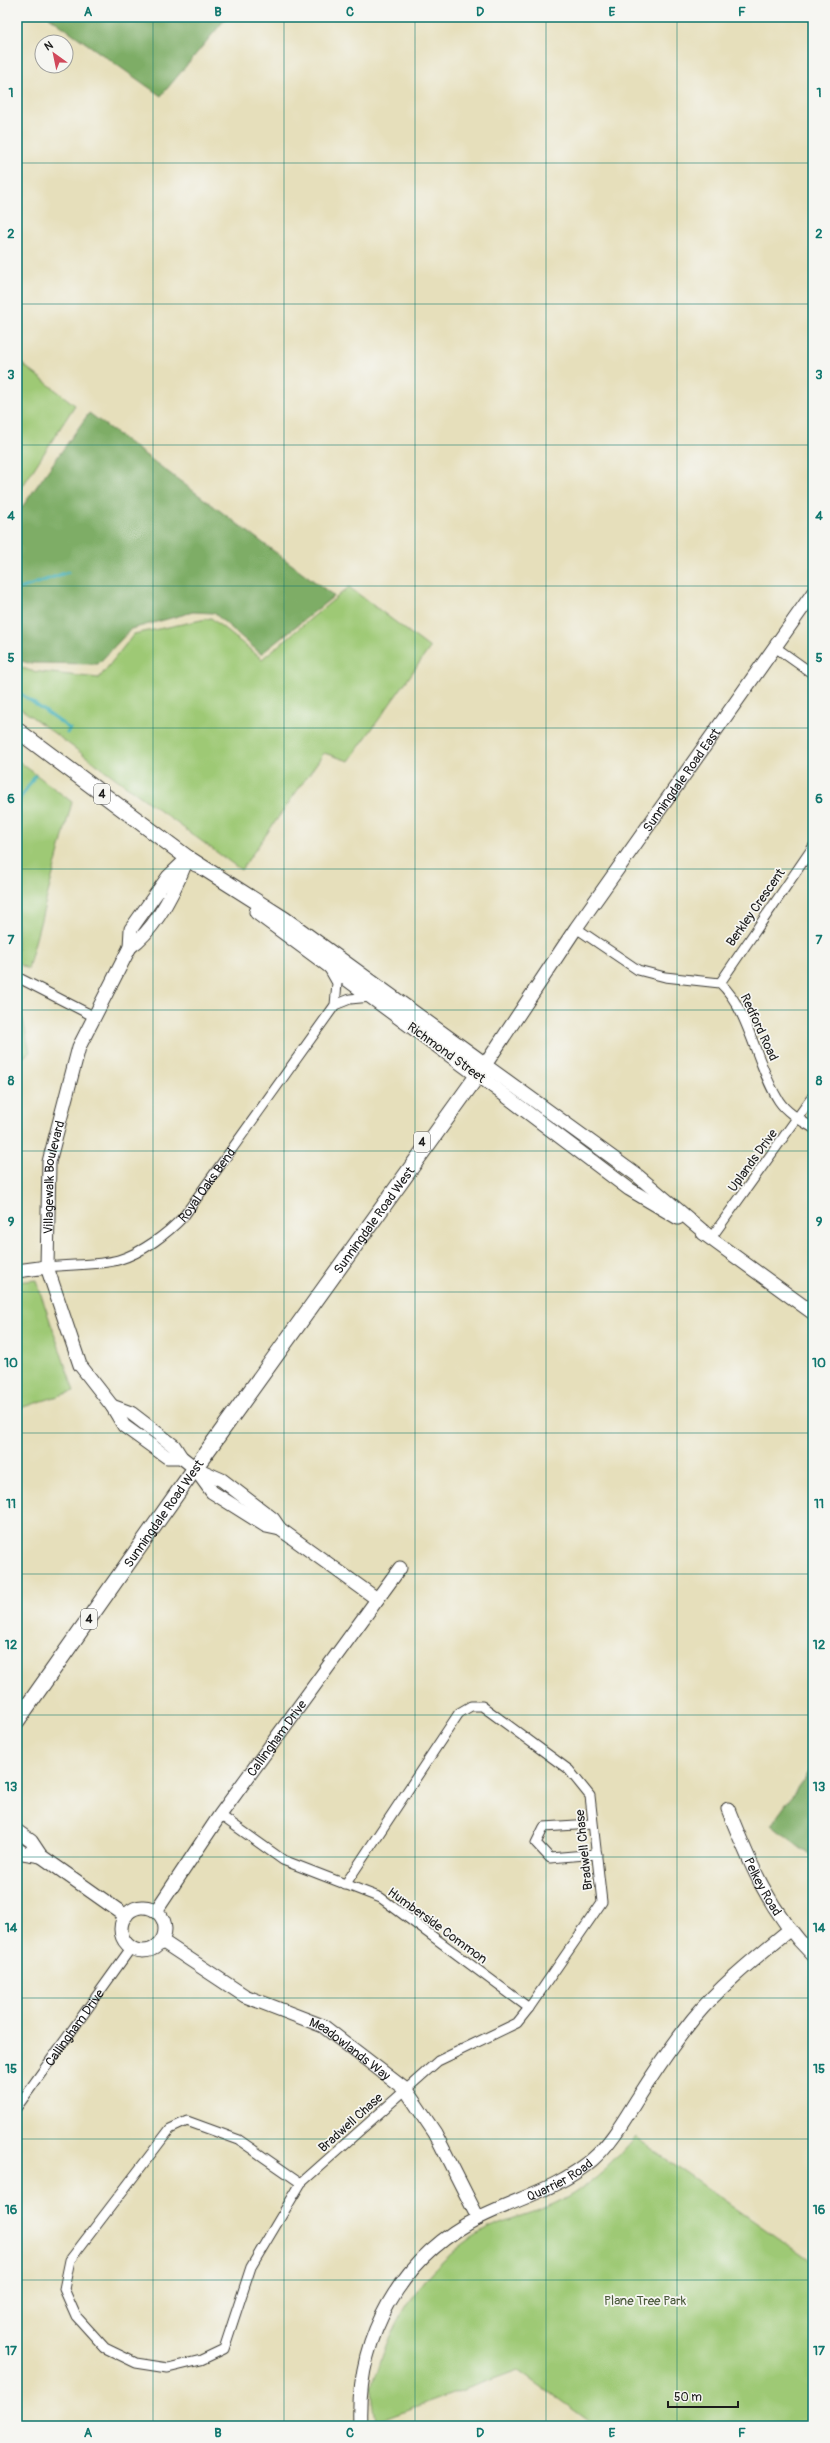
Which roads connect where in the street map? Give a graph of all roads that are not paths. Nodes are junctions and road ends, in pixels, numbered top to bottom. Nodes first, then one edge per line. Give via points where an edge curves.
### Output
1 (813, 593) edge
2 (775, 647) junction
3 (813, 674) edge
4 (17, 730) edge
5 (813, 847) edge
6 (188, 858) junction
7 (576, 928) junction
8 (326, 964) junction
9 (17, 977) edge
10 (720, 983) junction
11 (371, 997) junction
12 (335, 1005) junction
13 (95, 1017) junction
14 (478, 1068) junction
15 (813, 1096) edge
16 (798, 1119) junction
17 (813, 1128) edge
18 (711, 1238) junction
19 (47, 1266) junction
20 (17, 1271) edge
21 (813, 1312) edge
22 (195, 1468) junction
23 (400, 1568) dead end
24 (377, 1599) junction
25 (17, 1721) edge
26 (728, 1809) dead end
27 (220, 1815) junction
28 (592, 1824) junction
29 (17, 1831) edge
30 (17, 1849) edge
31 (597, 1854) junction
32 (41, 1856) junction
33 (345, 1885) junction
34 (156, 1911) junction
35 (126, 1916) junction
36 (789, 1930) junction
37 (162, 1941) junction
38 (132, 1948) junction
39 (813, 1955) edge
40 (529, 2008) junction
41 (406, 2090) junction
42 (17, 2107) edge
43 (300, 2183) junction
44 (478, 2218) junction
45 (360, 2426) edge

1 - 2 street, Sunningdale Road East
2 - 3 street
2 - 7 street, Sunningdale Road East
4 - 6 main road, Richmond Street / 4
5 - 10 street, Berkley Crescent
6 - 8 main road, Richmond Street / 4
6 - 13 street, Villagewalk Boulevard via 178,884 144,938 130,948
6 - 14 main road, Richmond Street via 284,919
7 - 10 street via 638,970 665,978
7 - 14 street, Sunningdale Road East
8 - 11 main road, Richmond Street / 4
8 - 12 street via 337,983
9 - 13 street
10 - 16 street, Redford Road via 733,998 780,1102
11 - 12 street via 350,999
11 - 14 main road, Richmond Street / 4
12 - 19 street, Royal Oaks Bend via 184,1216 170,1230 118,1260
13 - 19 street, Villagewalk Boulevard via 79,1047 49,1162
14 - 18 street, Richmond Street via 629,1188
14 - 22 main road, Sunningdale Road West / 4 via 372,1212 312,1306
15 - 16 street, Uplands Drive
16 - 17 street, Redford Road
16 - 18 street, Uplands Drive
18 - 21 street, Richmond Street
19 - 20 street, Royal Oaks Bend
19 - 22 street, Villagewalk Boulevard via 80,1365 112,1406 131,1413 174,1446 181,1457
22 - 24 street, Villagewalk Boulevard via 212,1492 266,1526 280,1529
22 - 25 main road, Sunningdale Road West / 4
23 - 24 street, Callingham Drive
24 - 27 street, Callingham Drive
26 - 36 street, Pelkey Road via 752,1871
27 - 33 street, Humberside Common via 283,1860
27 - 34 street, Callingham Drive
28 - 31 street, Bradwell Chase
28 - 31 street via 544,1827 536,1843 550,1858
28 - 33 street, Bradwell Chase via 590,1796 569,1770 482,1706 470,1706 458,1713
29 - 32 street via 31,1842
30 - 32 street via 23,1853
31 - 40 street, Bradwell Chase via 602,1902
32 - 35 street
33 - 40 street, Humberside Common via 381,1898
34 - 35 street via 140,1907
34 - 37 street via 165,1925
35 - 38 street via 121,1930 126,1944
36 - 39 street, Pelkey Road
36 - 44 street, Quarrier Road via 733,1975 693,2019 656,2070 611,2140 593,2159 556,2184
37 - 38 street via 148,1951
37 - 41 street, Meadowlands Way via 245,1996 323,2026
38 - 42 street, Callingham Drive
40 - 41 street, Bradwell Chase via 517,2023 438,2061
41 - 43 street, Bradwell Chase
41 - 44 street, Meadowlands Way via 435,2133
43 - 43 street, Bradwell Chase via 251,2267 224,2349 201,2360 168,2368 136,2363 104,2348 76,2316 64,2289 70,2260 170,2129 186,2122 239,2140
44 - 45 street, Quarrier Road via 431,2250 397,2288 385,2308 366,2355 360,2383

